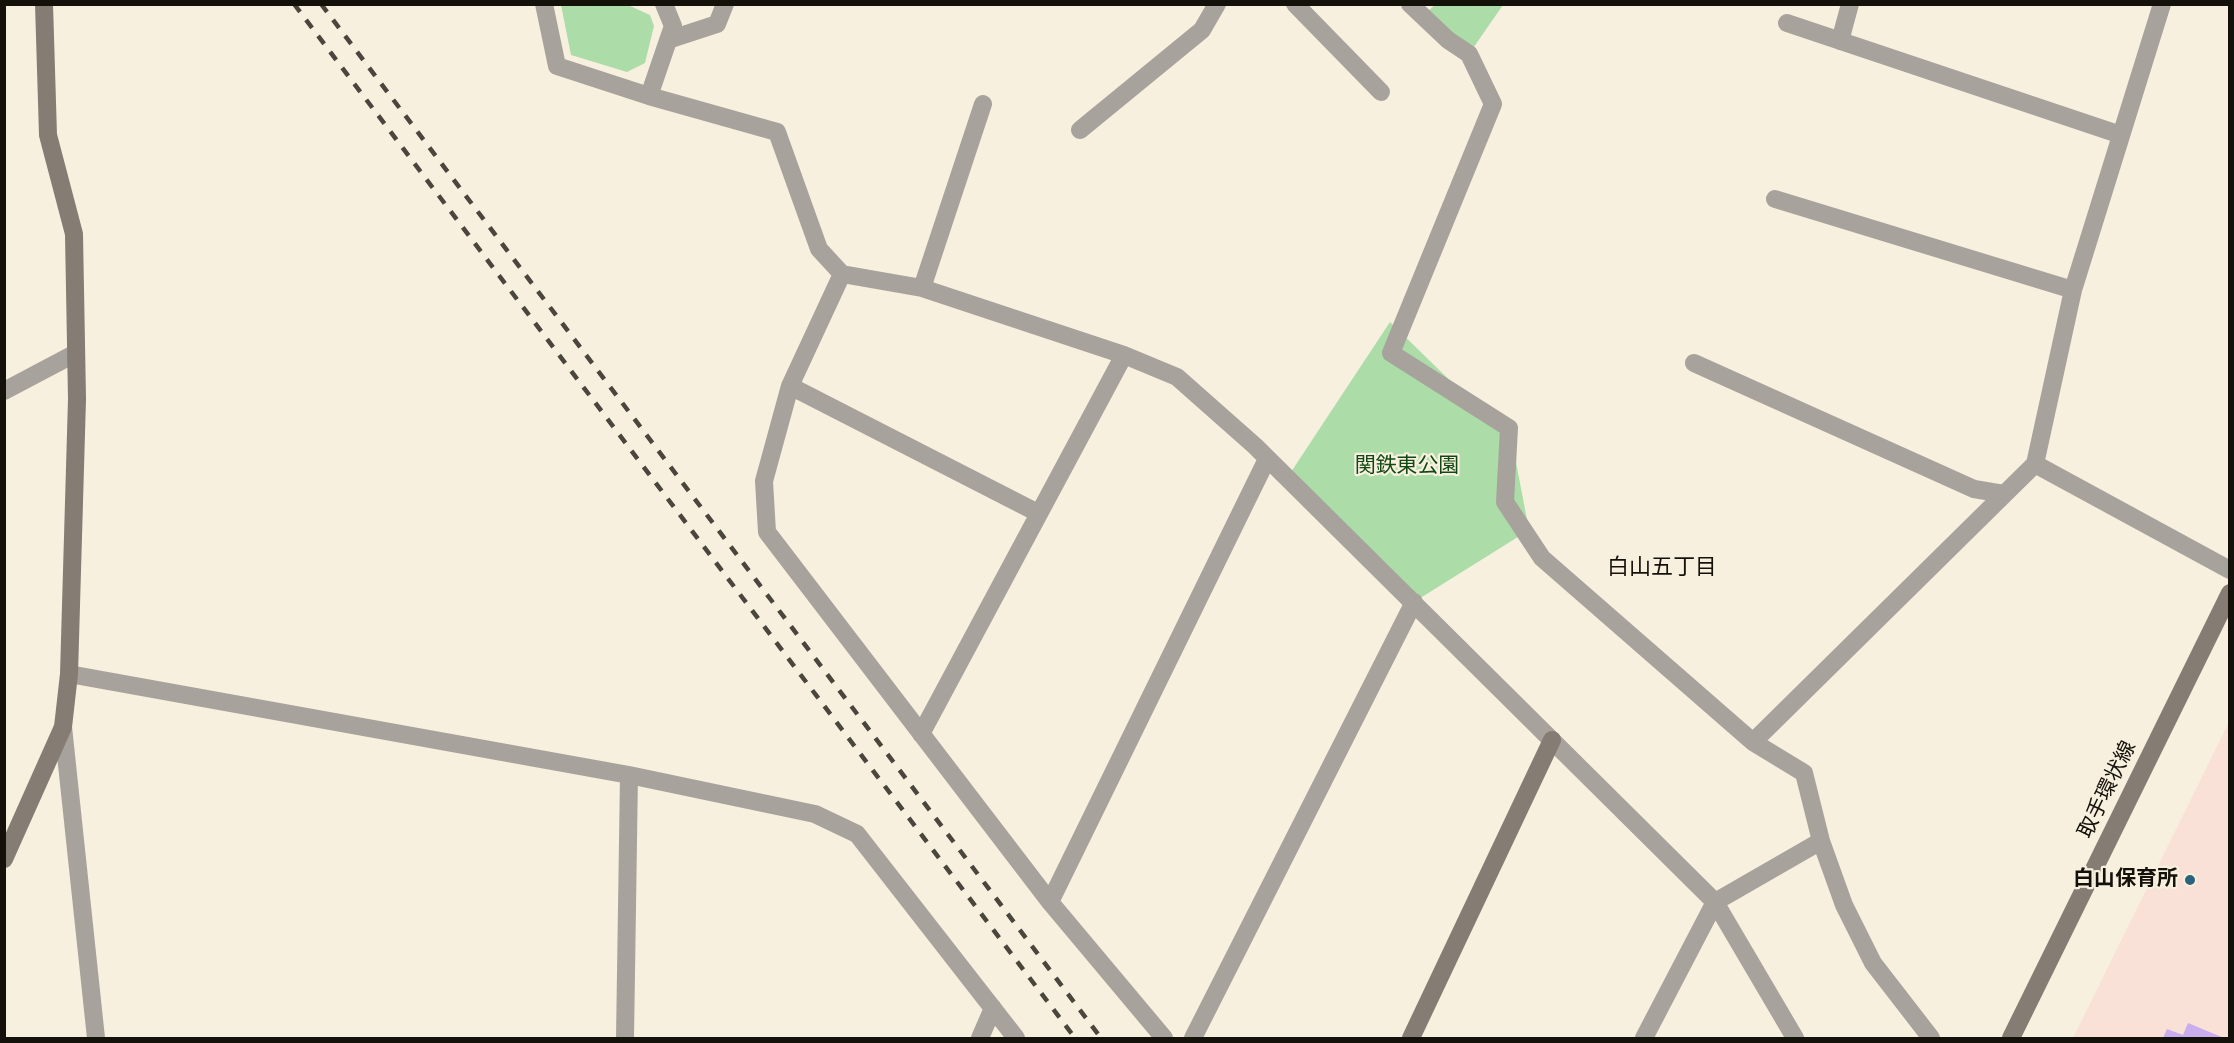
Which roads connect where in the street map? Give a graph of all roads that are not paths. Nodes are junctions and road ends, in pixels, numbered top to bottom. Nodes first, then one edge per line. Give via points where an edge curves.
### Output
1 (44, 4) edge
2 (544, 4) edge
3 (664, 4) edge
4 (725, 4) edge
5 (1217, 4) edge
6 (1295, 4) edge
7 (1410, 4) edge
8 (1850, 4) edge
9 (2162, 4) edge
10 (1787, 23) dead end
11 (668, 40) junction
12 (1840, 41) junction
13 (1381, 92) dead end
14 (649, 96) junction
15 (983, 104) dead end
16 (1080, 130) dead end
17 (2121, 135) junction
18 (1775, 199) dead end
19 (842, 274) junction
20 (922, 288) junction
21 (2073, 290) junction
22 (76, 353) junction
23 (1124, 355) junction
24 (1694, 363) dead end
25 (790, 386) junction
26 (4, 391) edge
27 (1267, 459) junction
28 (2035, 464) junction
29 (2004, 494) junction
30 (1038, 513) junction
31 (2229, 570) edge
32 (2229, 593) edge
33 (1414, 602) junction
34 (69, 674) junction
35 (63, 727) junction
36 (921, 734) junction
37 (1552, 740) junction
38 (1753, 742) junction
39 (629, 775) junction
40 (1821, 841) junction
41 (4, 859) edge
42 (1050, 902) junction
43 (1715, 902) junction
44 (993, 1008) junction
45 (96, 1038) edge
46 (624, 1038) edge
47 (980, 1038) edge
48 (1016, 1038) edge
49 (1164, 1038) edge
50 (1193, 1038) edge
51 (1411, 1038) edge
52 (1644, 1038) edge
53 (1795, 1038) edge
54 (1931, 1038) edge
55 (2011, 1038) edge

1 - 22 street via 48,135 74,234
2 - 14 street via 557,66
3 - 11 street via 673,26
4 - 11 street via 717,24
5 - 16 street via 1202,30
6 - 13 street
7 - 38 street via 1469,54 1493,104 1391,353 1509,428 1505,502 1542,558
8 - 12 street
9 - 17 street
10 - 12 street
11 - 14 street
12 - 17 street
14 - 19 street via 777,132 819,249
15 - 20 street
17 - 21 street
18 - 21 street
19 - 20 street
19 - 25 street
20 - 23 street
21 - 28 street
22 - 26 street
22 - 34 street
23 - 27 street via 1177,377
23 - 30 street
24 - 29 street via 1974,489
25 - 30 street
25 - 36 street via 764,481 766,532
27 - 33 street
27 - 42 street
28 - 29 street
28 - 31 street
29 - 38 street
30 - 36 street
32 - 55 street, 取手環状線
33 - 37 street
33 - 50 street
34 - 35 street
34 - 39 street
35 - 41 street
35 - 45 street
36 - 42 street
37 - 43 street
37 - 51 street
38 - 40 street via 1804,773
39 - 44 street via 815,814 856,834
39 - 46 street
40 - 43 street
40 - 54 street via 1844,905 1873,963
42 - 49 street
43 - 52 street
43 - 53 street
44 - 47 street
44 - 48 street

